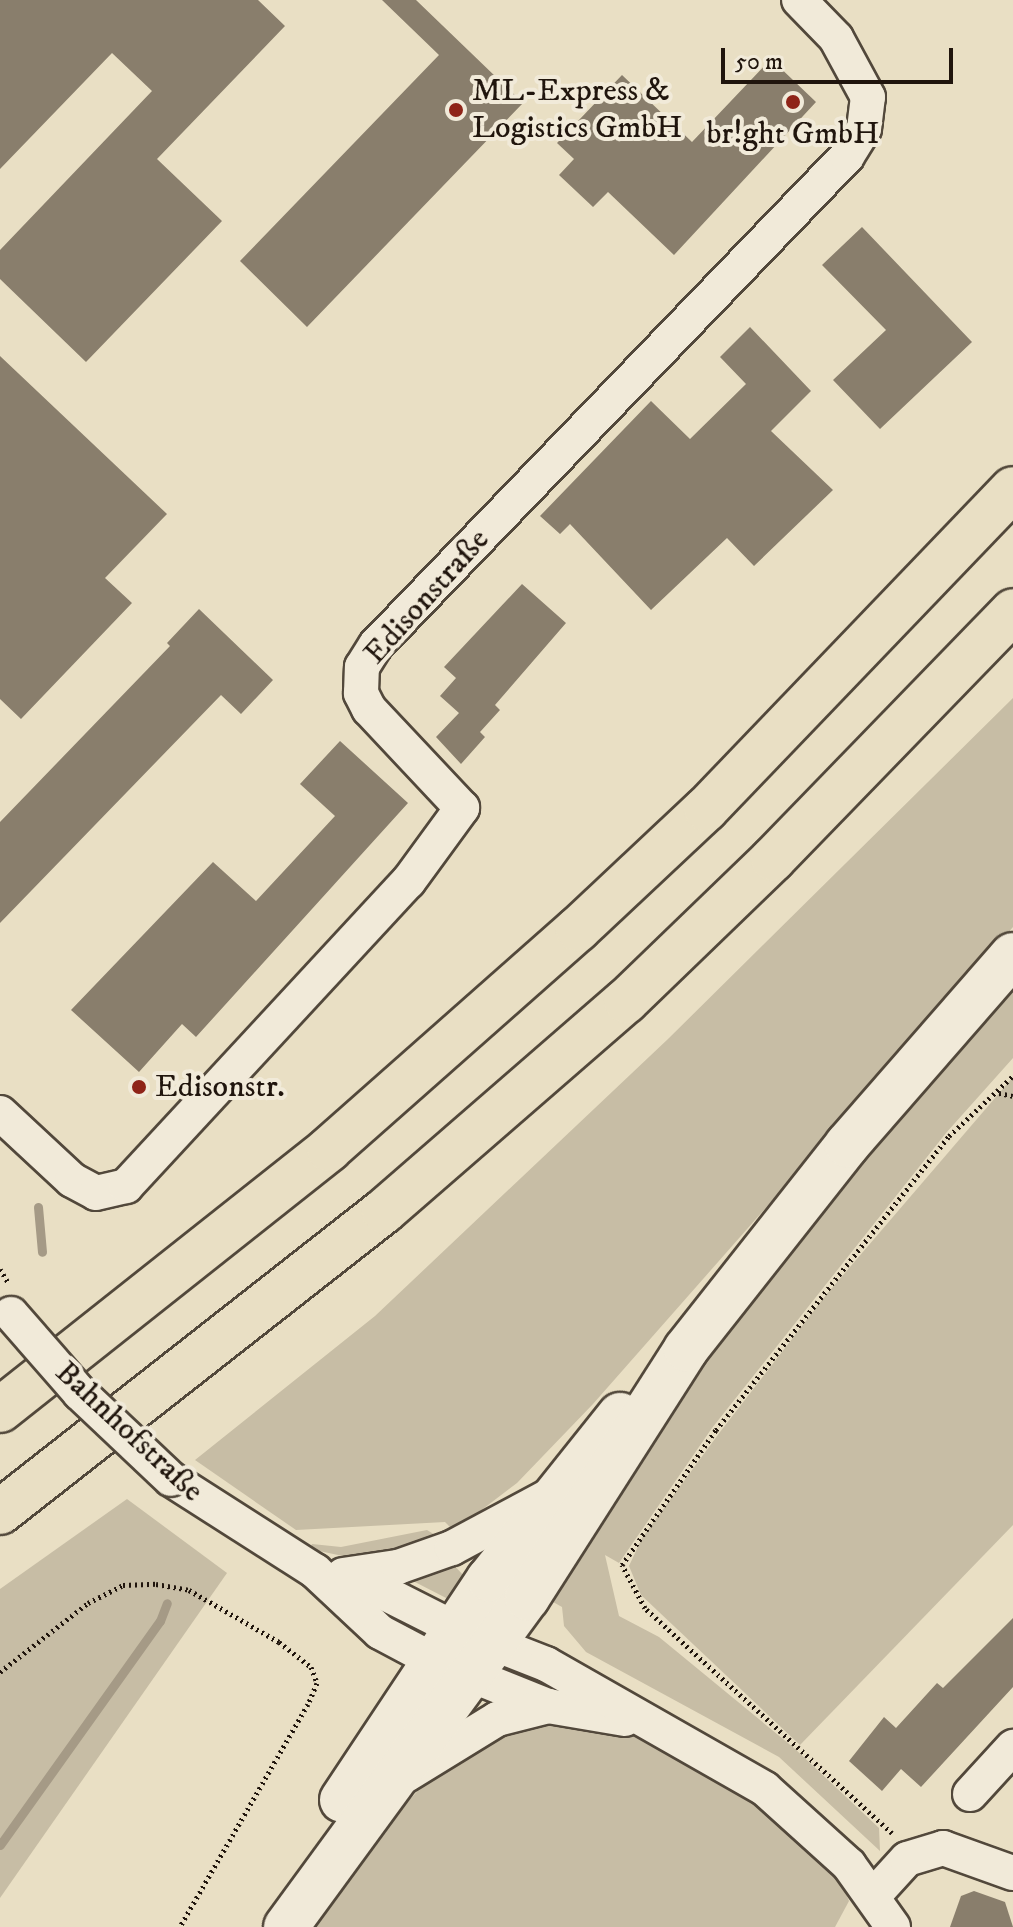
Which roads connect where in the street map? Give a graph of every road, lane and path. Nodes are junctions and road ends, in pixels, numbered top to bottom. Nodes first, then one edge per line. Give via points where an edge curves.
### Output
1 (799, 0) edge
2 (1013, 489) edge
3 (1013, 611) edge
4 (1013, 955) edge
5 (1013, 1076) edge
6 (999, 1093) junction
7 (1013, 1096) edge
8 (0, 1113) edge
9 (6, 1307) edge
10 (686, 1349) junction
11 (0, 1410) edge
12 (551, 1495) junction
13 (0, 1512) edge
14 (315, 1571) junction
15 (351, 1576) junction
16 (462, 1651) junction
17 (0, 1672) edge
18 (548, 1706) junction
19 (645, 1722) junction
20 (1013, 1747) edge
21 (381, 1793) junction
22 (970, 1794) dead end
23 (915, 1854) junction
24 (1013, 1873) edge
25 (875, 1894) junction
26 (180, 1927) edge
27 (269, 1927) edge
28 (286, 1927) edge
29 (893, 1927) edge

1 - 8 street, Edisonstraße via 836,38 862,81 868,97 864,129 826,181 368,654 359,682 369,709 462,808 408,882 143,1174 115,1190 96,1193 72,1180
2 - 11 highway via 706,809 578,929 329,1149
3 - 13 highway via 773,859 582,1040 384,1211
4 - 10 main road via 865,1123
5 - 6 path
6 - 7 path
6 - 23 path via 949,1136 639,1535 622,1565 645,1608
9 - 14 street, Bahnhofstraße, bridge via 80,1393 171,1479
10 - 12 main road via 597,1437
10 - 16 main road via 527,1598
12 - 15 street, Bahnhofstraße via 452,1548
12 - 16 main road
14 - 15 street, Bahnhofstraße
14 - 16 street, Bahnhofstraße via 380,1632
15 - 16 street, Bahnhofstraße
16 - 18 street, Bahnhofstraße
16 - 19 street, Bahnhofstraße via 546,1664
16 - 21 main road
16 - 27 main road via 298,1870
17 - 26 path via 88,1603 123,1585 189,1590 279,1642 311,1667 317,1683
18 - 19 street, Bahnhofstraße
18 - 21 street, Bahnhofstraße via 497,1719
19 - 25 street, Bahnhofstraße via 765,1789 822,1835
20 - 22 street
21 - 28 main road
23 - 24 street via 943,1848
23 - 25 street via 893,1868
25 - 29 street, Bahnhofstraße

